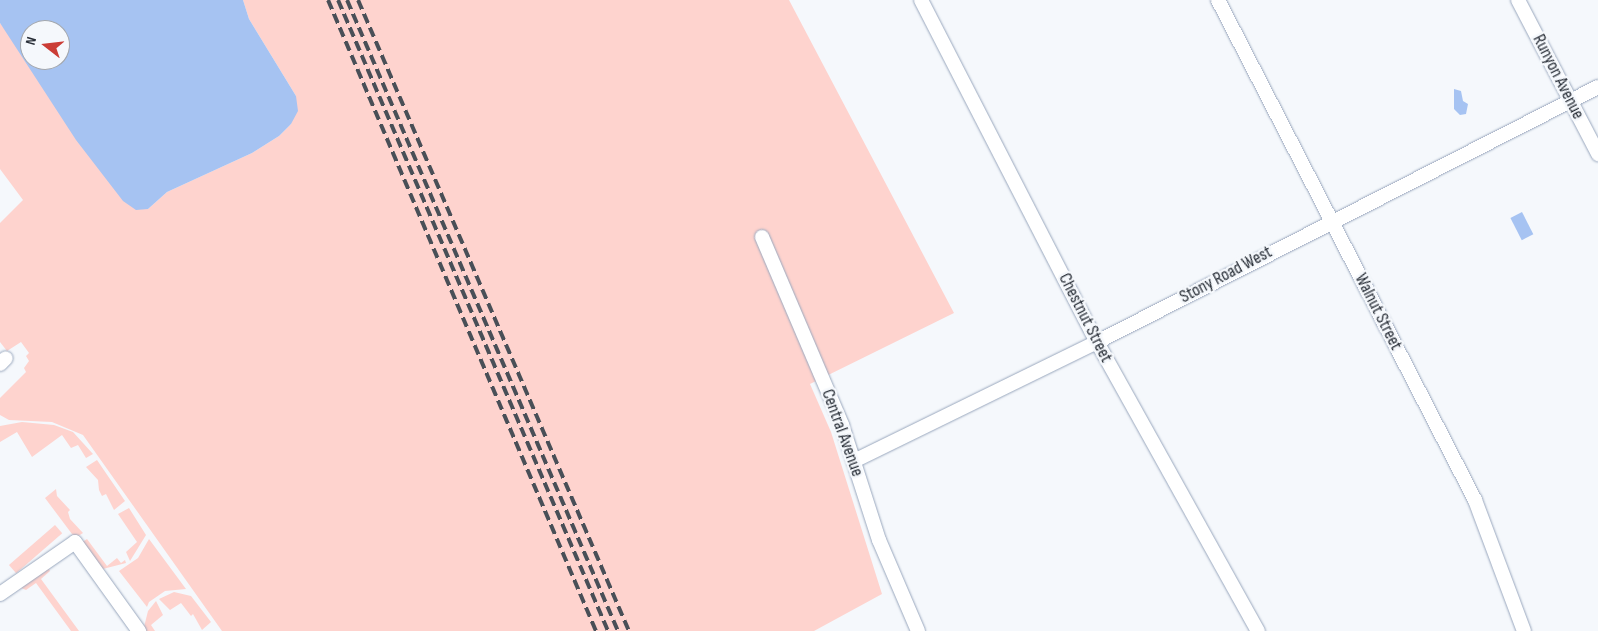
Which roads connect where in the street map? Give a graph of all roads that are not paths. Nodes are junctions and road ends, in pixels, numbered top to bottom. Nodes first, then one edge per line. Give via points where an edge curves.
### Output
1 (921, 0) edge
2 (1218, 0) edge
3 (1518, 0) edge
4 (1598, 86) edge
5 (1570, 101) junction
6 (1598, 154) edge
7 (1331, 221) junction
8 (762, 237) dead end
9 (1097, 342) junction
10 (854, 461) junction
11 (0, 594) edge
12 (139, 631) edge
13 (918, 631) edge
14 (1258, 631) edge
15 (1524, 631) edge

1 - 9 street, Chestnut Street
2 - 7 street, Walnut Street
3 - 5 street, Runyon Avenue
4 - 5 street, Stony Road West
5 - 6 street, Runyon Avenue
5 - 7 street, Stony Road West
7 - 9 street, Stony Road West
7 - 15 street, Walnut Street via 1475,500
8 - 10 street, Central Avenue via 842,425
9 - 10 street, Stony Road West
9 - 14 street, Chestnut Street
10 - 13 street, Central Avenue via 879,540
11 - 12 street via 75,542

